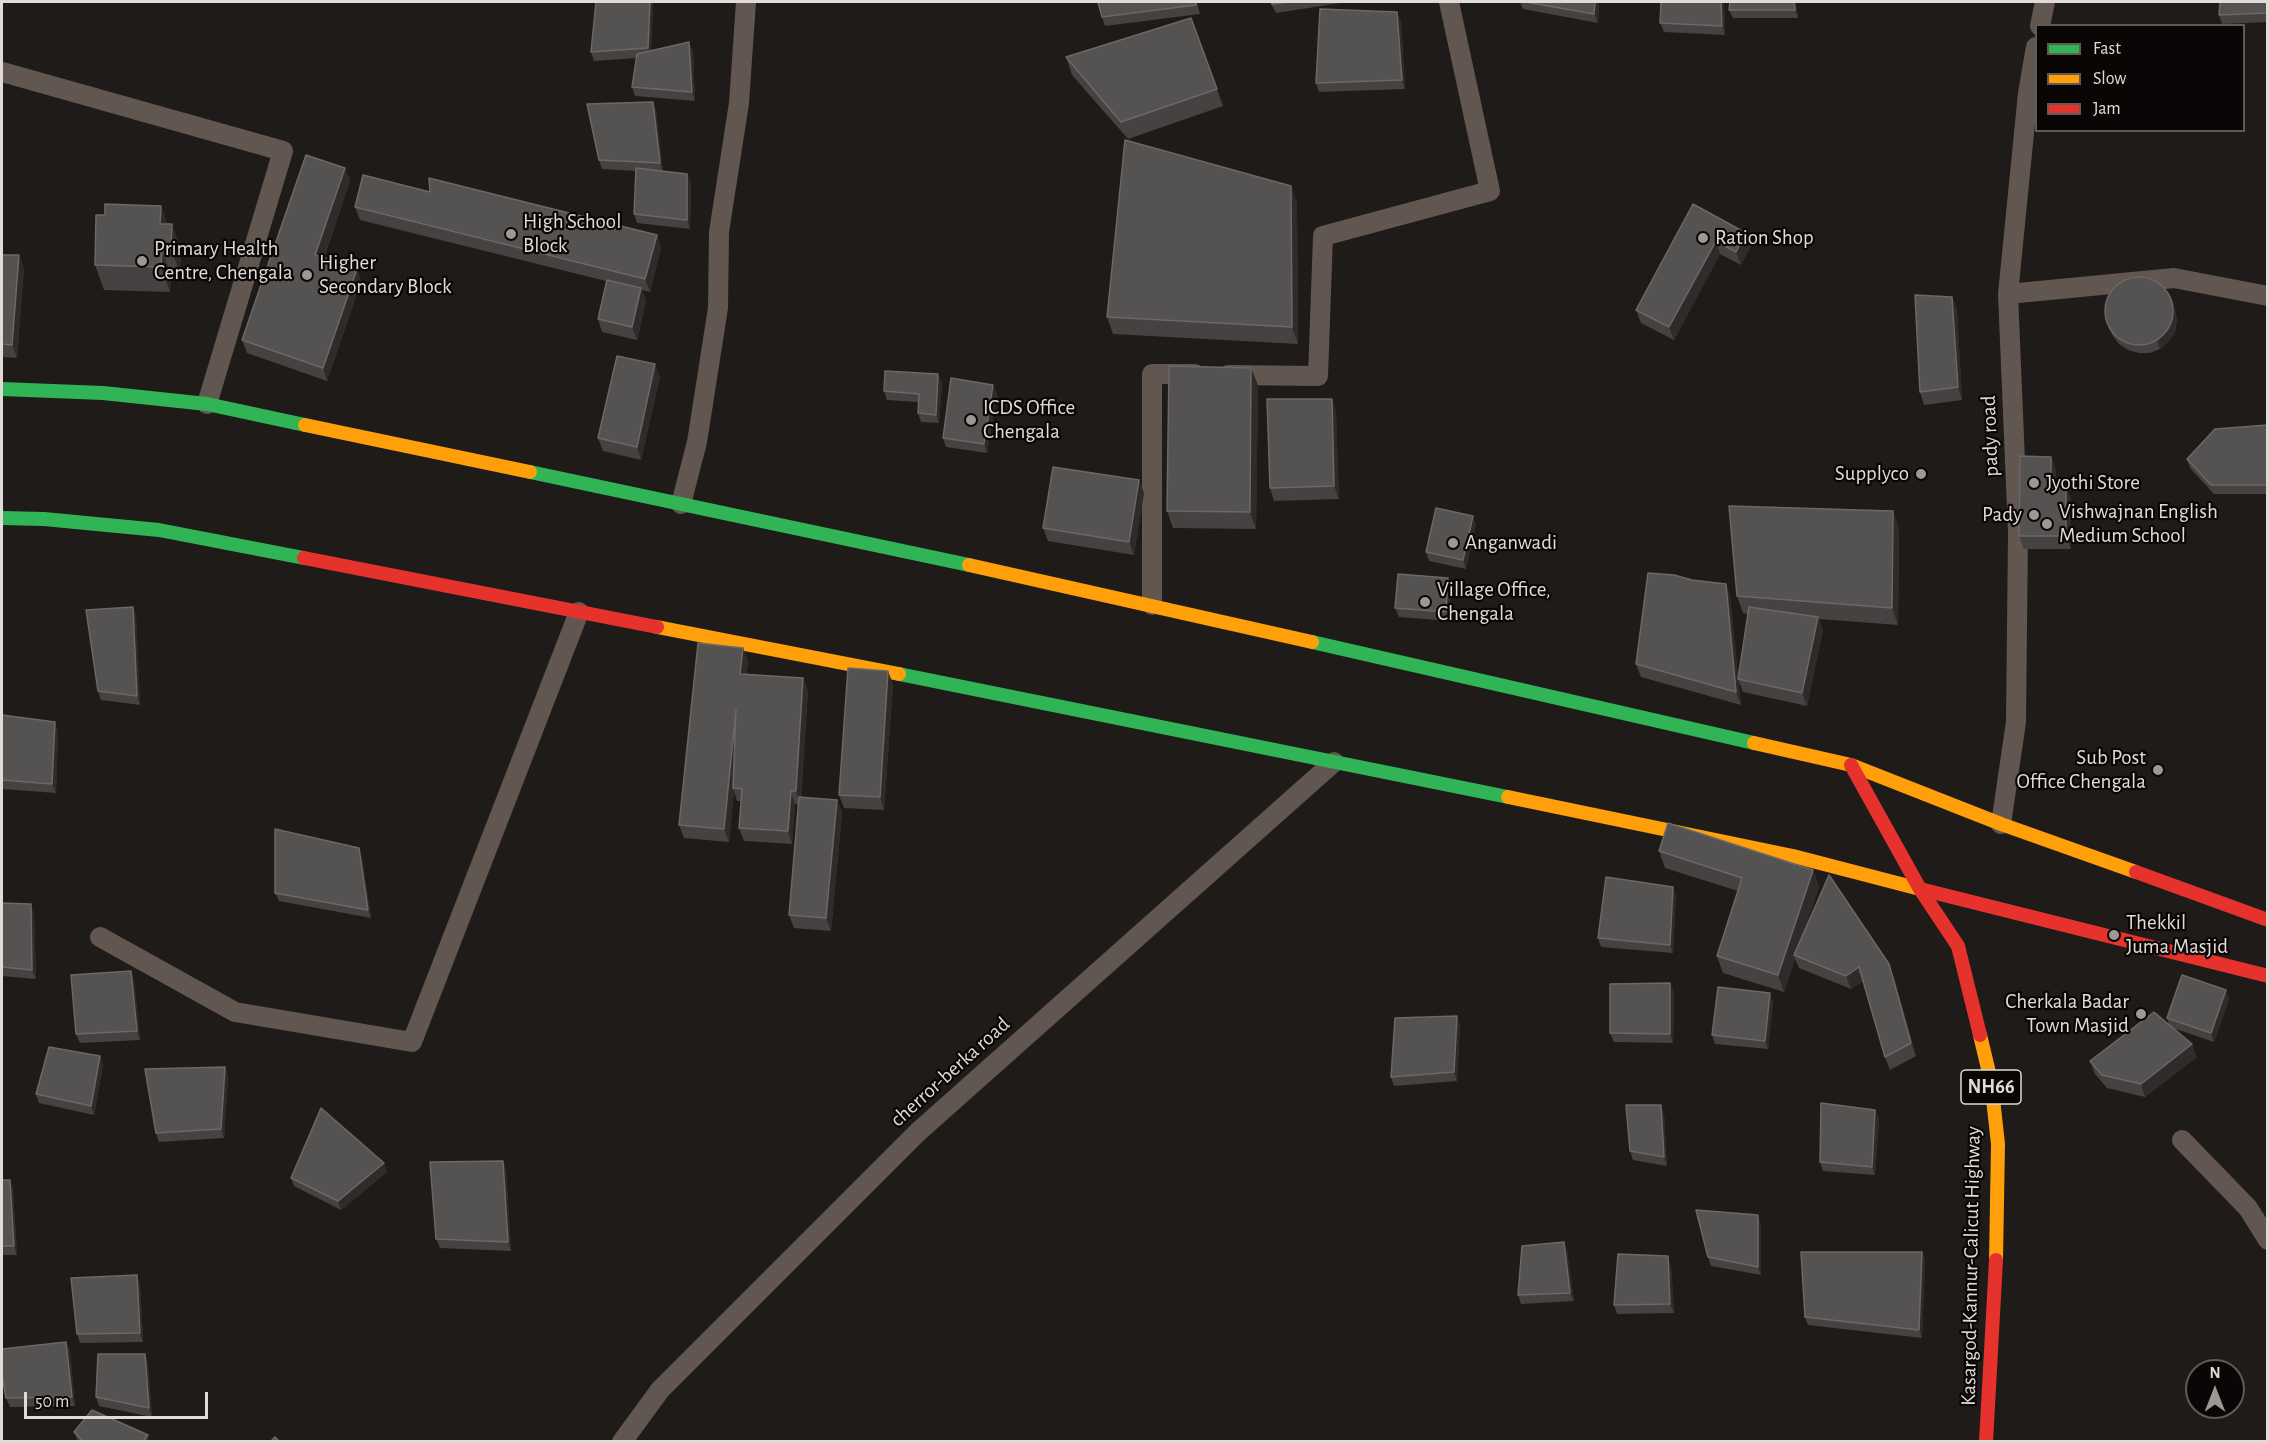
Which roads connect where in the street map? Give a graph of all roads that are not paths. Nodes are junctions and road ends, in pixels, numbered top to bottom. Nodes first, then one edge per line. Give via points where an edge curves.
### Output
1 (746, 2) edge
2 (1449, 2) edge
3 (2045, 2) edge
4 (2040, 24) edge
5 (2035, 57) edge
6 (2, 72) edge
7 (2008, 294) junction
8 (2268, 296) edge
9 (2, 389) edge
10 (207, 404) junction
11 (681, 504) junction
12 (2, 518) edge
13 (1152, 605) junction
14 (579, 612) junction
15 (1334, 762) junction
16 (1851, 765) junction
17 (2001, 824) junction
18 (1920, 889) junction
19 (2268, 920) edge
20 (100, 937) dead end
21 (2268, 976) edge
22 (2182, 1140) dead end
23 (2268, 1240) edge
24 (622, 1442) edge
25 (1986, 1442) edge

1 - 11 street via 738,103 718,232 718,308 697,442
2 - 13 street via 1490,191 1323,236 1318,376 1152,374
3 - 4 street
5 - 7 street, pady road
6 - 10 street via 283,151
7 - 8 street via 2174,278
7 - 17 street, pady road via 2018,545 2016,722
9 - 10 main road via 103,393
10 - 11 main road
11 - 13 main road
12 - 14 main road via 159,530
13 - 16 main road
14 - 15 main road
14 - 20 street via 412,1042 236,1012
15 - 18 main road via 1793,856
15 - 24 street, cherror-berka road via 918,1132 660,1390
16 - 17 main road
16 - 18 main road, Kasargod-Kannur-Calicut Highway / NH66
17 - 19 main road
18 - 21 main road
18 - 25 main road, Kasargod-Kannur-Calicut Highway / NH66 via 1958,946 1991,1082 1998,1144 1996,1293
22 - 23 street via 2248,1208

